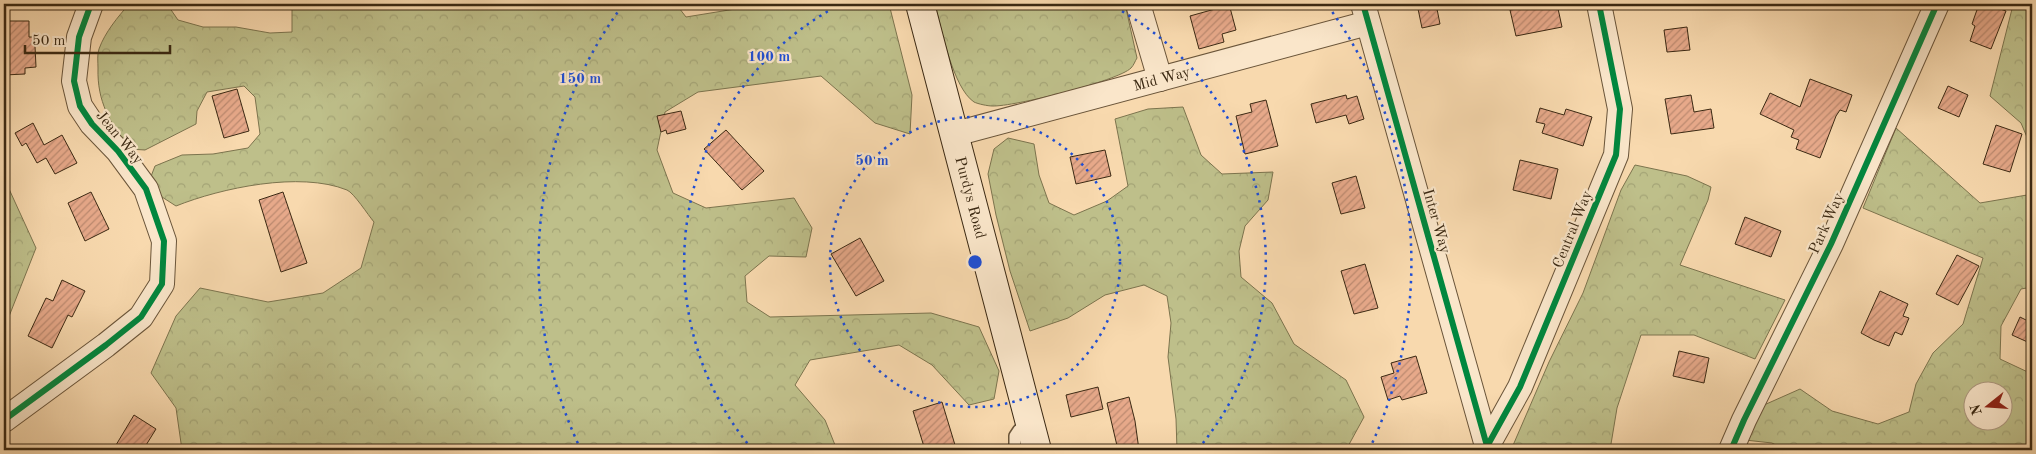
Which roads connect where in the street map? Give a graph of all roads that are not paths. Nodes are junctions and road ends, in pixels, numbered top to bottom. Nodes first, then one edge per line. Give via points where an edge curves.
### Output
1 (91, 4) edge
2 (920, 4) edge
3 (1138, 4) edge
4 (1599, 4) edge
5 (1937, 4) edge
6 (1365, 13) edge
7 (1160, 79) junction
8 (955, 134) junction
9 (4, 420) edge
10 (1034, 439) edge
11 (1486, 448) edge
12 (1015, 450) edge
13 (1731, 450) edge

1 - 9 street, Jean Way via 79,36 74,82 80,106 146,189 164,241 162,284 141,317
2 - 8 main road, Purdys Road
3 - 7 street
4 - 11 street, Central Way via 1620,110 1616,155 1520,387
5 - 13 street, Park Way via 1830,244
6 - 7 street, Mid Way
6 - 11 street, Inter Way
7 - 8 street, Mid Way
8 - 10 main road, Purdys Road
10 - 12 lane via 1019,430 1015,436

